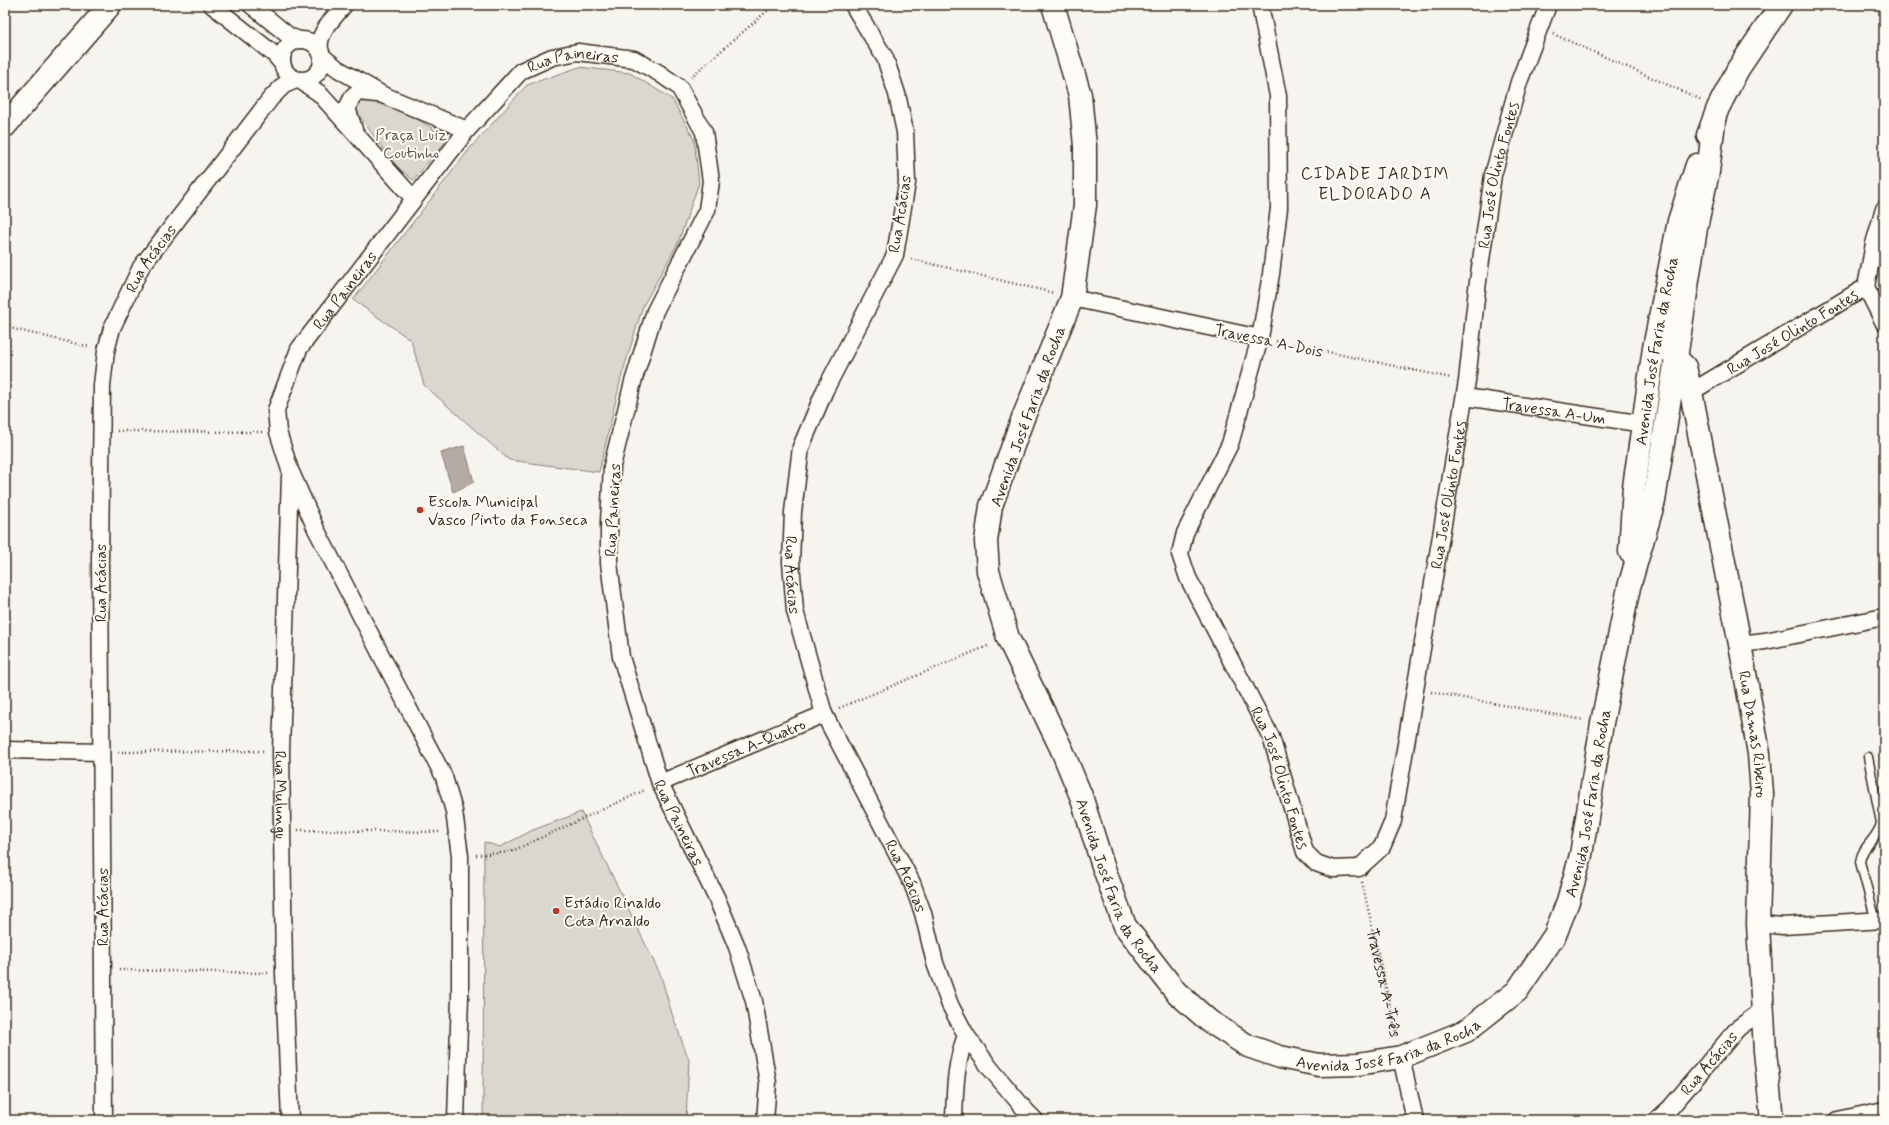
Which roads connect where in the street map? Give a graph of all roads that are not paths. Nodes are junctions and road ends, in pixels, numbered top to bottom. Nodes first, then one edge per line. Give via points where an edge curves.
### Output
1 (94, 5) edge
2 (110, 5) edge
3 (212, 5) edge
4 (251, 5) edge
5 (344, 5) edge
6 (853, 5) edge
7 (1053, 5) edge
8 (1260, 5) edge
9 (1548, 5) edge
10 (1781, 5) edge
11 (327, 27) junction
12 (302, 40) junction
13 (322, 54) junction
14 (282, 65) junction
15 (46, 80) junction
16 (298, 81) junction
17 (383, 95) junction
18 (271, 98) junction
19 (1716, 115) junction
20 (5, 126) edge
21 (467, 130) junction
22 (356, 134) junction
23 (414, 198) junction
24 (1884, 209) edge
25 (1866, 287) junction
26 (1666, 293) junction
27 (1072, 298) junction
28 (1884, 323) edge
29 (1260, 338) junction
30 (1676, 356) junction
31 (1466, 389) junction
32 (1691, 392) junction
33 (1644, 424) junction
34 (290, 470) junction
35 (1654, 501) junction
36 (1628, 587) junction
37 (1884, 617) edge
38 (1740, 644) junction
39 (824, 714) junction
40 (5, 750) edge
41 (101, 752) junction
42 (1868, 757) dead end
43 (660, 783) junction
44 (1880, 921) edge
45 (1758, 924) junction
46 (1763, 1010) junction
47 (966, 1035) junction
48 (1402, 1057) junction
49 (1884, 1110) edge
50 (104, 1120) edge
51 (290, 1120) edge
52 (456, 1120) edge
53 (765, 1120) edge
54 (954, 1120) edge
55 (1035, 1120) edge
56 (1415, 1120) edge
57 (1657, 1120) edge
58 (1772, 1120) edge
59 (1838, 1120) edge

1 - 15 street
2 - 15 street
3 - 14 street via 275,55
4 - 12 street via 289,36
5 - 11 street
6 - 39 street, Rua Acácias via 885,58 897,94 904,132 907,183 895,255 825,390 801,447 793,512 791,562 795,611
7 - 27 street, Avenida José Faria da Rocha via 1080,95 1085,146 1085,205
8 - 29 street, Rua José Olinto Fontes via 1278,96 1279,208
9 - 31 street, Rua José Olinto Fontes via 1519,82 1493,175
10 - 19 street, Avenida José Faria da Rocha via 1738,69
11 - 12 street via 319,35
11 - 13 street via 318,44
12 - 13 street via 314,44
12 - 14 street via 285,48
13 - 16 street via 318,73 309,80
13 - 17 street via 338,69
14 - 16 street via 286,74
14 - 18 street, Rua Acácias via 279,82
15 - 20 street
16 - 18 street, Rua Acácias via 284,85
16 - 22 street via 319,93
17 - 21 street
17 - 22 street via 358,92 353,96 347,108
18 - 41 street, Rua Acácias via 141,267 112,328 106,351 102,385
19 - 26 street, Avenida José Faria da Rocha via 1679,221
19 - 30 street, Avenida José Faria da Rocha
21 - 23 street, Rua Paineiras
21 - 43 street, Rua Paineiras via 521,71 552,57 578,52 634,59 659,73 679,87 704,132 711,181 707,210 655,311 633,382 612,466 610,563 621,657
22 - 23 street
23 - 34 street, Rua Paineiras via 299,349 276,410 278,432
24 - 25 street, Rua José Olinto Fontes
25 - 28 street
25 - 32 street, Rua José Olinto Fontes
26 - 30 street, Rua Damas Ribeiro via 1665,341 1668,349
26 - 33 street, Avenida José Faria da Rocha via 1654,348
27 - 29 street, Travessa A-Dois
27 - 48 street, Avenida José Faria da Rocha via 1023,418 991,506 986,541 988,571 1008,638 1062,750 1081,796 1125,926 1176,992 1209,1021 1248,1046 1280,1057 1319,1065 1358,1064
29 - 31 street, Rua José Olinto Fontes via 1230,444 1185,533 1180,554 1188,578 1271,738 1305,852 1316,863 1333,869 1359,868 1382,847 1393,821
30 - 32 street, Rua Damas Ribeiro via 1685,367
30 - 35 street, Avenida José Faria da Rocha
31 - 33 street, Travessa A-Um
32 - 38 street, Rua Damas Ribeiro
33 - 35 street via 1649,427 1652,435
33 - 36 street, Avenida José Faria da Rocha via 1634,487
34 - 51 street, Rua Mulungu via 282,751 284,973
34 - 52 street, Rua Paineiras via 316,529 444,777 454,811 460,856 460,996
35 - 36 street, Avenida José Faria da Rocha
36 - 48 street, Avenida José Faria da Rocha via 1602,723 1581,855 1555,935 1517,991 1466,1031
37 - 38 street
38 - 45 street, Rua Damas Ribeiro via 1760,754 1762,794
39 - 43 street, Travessa A-Quatro
39 - 47 street, Rua Acácias via 912,883 923,913 935,963 950,1005
40 - 41 street
41 - 50 street, Rua Acácias
42 - 44 lane via 1880,824 1879,832 1861,854 1860,862
43 - 53 street, Rua Paineiras via 717,899 746,974 754,1001 768,1083
44 - 45 street via 1783,926
45 - 46 street, Rua Damas Ribeiro
46 - 57 street, Rua Acácias via 1738,1028
46 - 58 street, Rua Damas Ribeiro
47 - 54 street via 955,1075
47 - 55 street, Rua Acácias via 990,1068
48 - 56 street, Travessa A-Três
49 - 59 street

